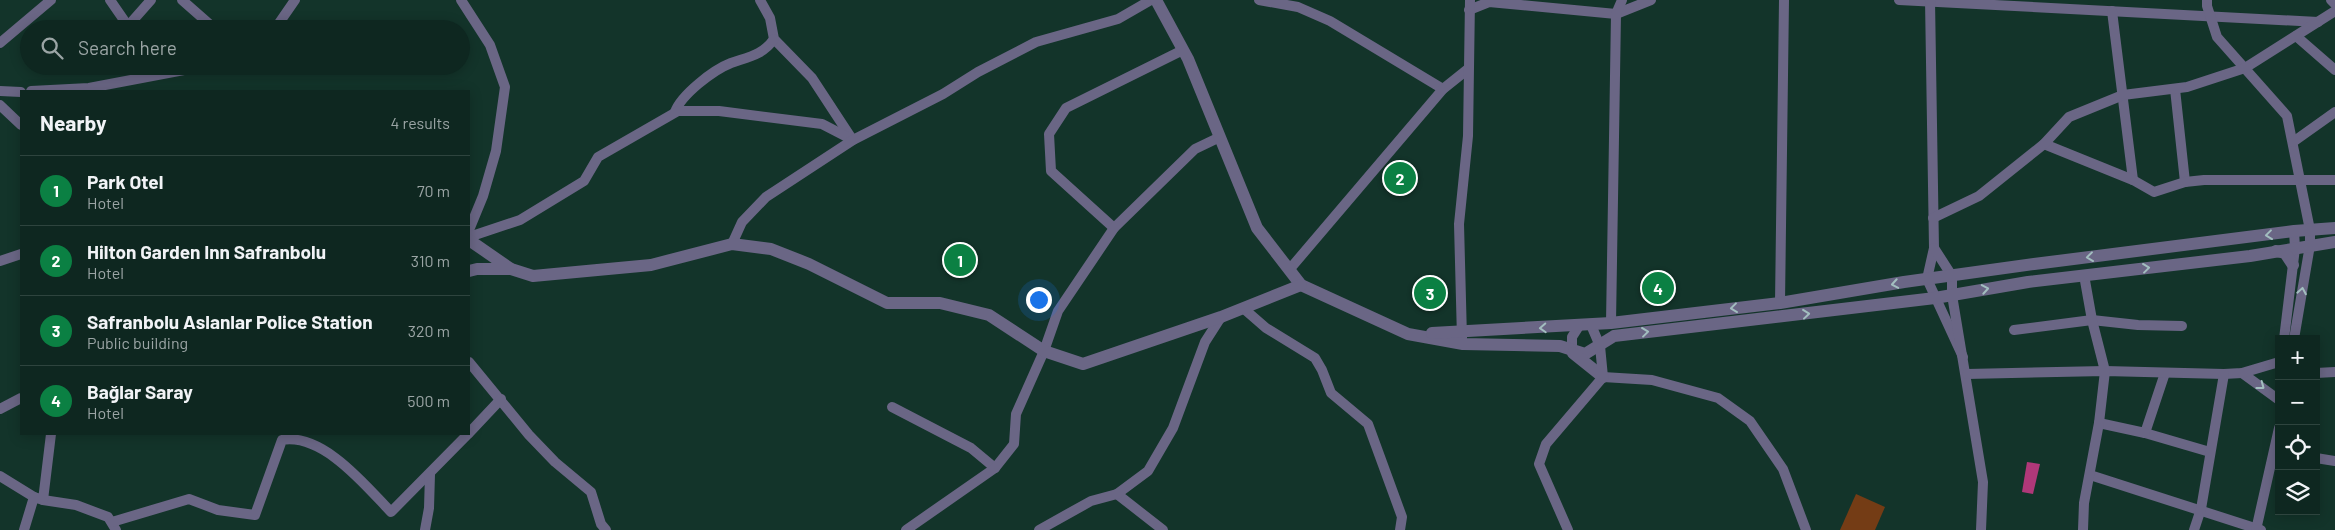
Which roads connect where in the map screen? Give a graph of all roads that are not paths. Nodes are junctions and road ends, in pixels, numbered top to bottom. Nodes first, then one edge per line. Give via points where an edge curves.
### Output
1 (51, 0) edge
2 (110, 0) edge
3 (151, 0) edge
4 (182, 0) edge
5 (294, 0) edge
6 (461, 0) edge
7 (760, 0) edge
8 (1151, 0) edge
9 (1156, 0) edge
10 (1259, 0) edge
11 (1622, 0) edge
12 (1651, 0) edge
13 (1784, 0) edge
14 (1899, 0) edge
15 (2207, 0) edge
16 (2331, 0) edge
17 (1930, 1) edge
18 (1300, 4) edge
19 (1469, 5) edge
20 (2088, 5) edge
21 (2112, 11) junction
22 (2334, 11) edge
23 (1616, 14) junction
24 (2210, 16) junction
25 (27, 20) edge
26 (123, 20) edge
27 (134, 20) edge
28 (205, 20) edge
29 (281, 20) edge
30 (2318, 22) junction
31 (20, 26) edge
32 (2296, 36) junction
33 (774, 39) junction
34 (0, 43) edge
35 (1183, 50) junction
36 (2245, 68) junction
37 (1468, 70) junction
38 (2335, 70) edge
39 (137, 75) edge
40 (2175, 88) junction
41 (1443, 89) junction
42 (50, 90) edge
43 (0, 91) edge
44 (20, 92) edge
45 (2124, 95) junction
46 (0, 105) edge
47 (675, 112) junction
48 (2335, 112) edge
49 (20, 125) edge
50 (1220, 138) junction
51 (853, 140) junction
52 (2294, 142) junction
53 (2044, 144) junction
54 (2133, 180) junction
55 (2301, 180) junction
56 (2335, 180) edge
57 (2185, 182) junction
58 (1933, 218) junction
59 (470, 228) edge
60 (1114, 228) junction
61 (2335, 228) edge
62 (2310, 230) junction
63 (2294, 231) junction
64 (470, 238) edge
65 (470, 239) edge
66 (2335, 242) edge
67 (732, 244) junction
68 (2310, 245) junction
69 (1934, 248) junction
70 (2295, 248) junction
71 (2276, 252) junction
72 (20, 254) edge
73 (0, 260) edge
74 (2293, 265) junction
75 (511, 269) junction
76 (1289, 270) junction
77 (470, 272) edge
78 (1952, 276) junction
79 (2084, 276) junction
80 (1927, 279) junction
81 (1301, 285) junction
82 (1952, 295) junction
83 (1934, 298) junction
84 (1780, 303) junction
85 (1243, 308) junction
86 (1221, 317) junction
87 (2092, 320) junction
88 (1611, 323) junction
89 (1585, 325) junction
90 (2182, 326) dead end
91 (2014, 330) dead end
92 (2284, 335) edge
93 (2295, 335) edge
94 (1462, 338) junction
95 (1600, 346) junction
96 (1044, 351) junction
97 (1572, 351) junction
98 (1963, 358) junction
99 (470, 363) edge
100 (2275, 363) edge
101 (2104, 371) junction
102 (2335, 372) edge
103 (2165, 373) junction
104 (2242, 373) junction
105 (2320, 373) edge
106 (1966, 374) junction
107 (2224, 374) junction
108 (1603, 377) junction
109 (2275, 397) edge
110 (20, 399) edge
111 (501, 400) junction
112 (892, 407) dead end
113 (0, 409) edge
114 (2099, 423) junction
115 (470, 431) edge
116 (2145, 433) junction
117 (51, 435) edge
118 (466, 435) edge
119 (2210, 452) junction
120 (2275, 456) edge
121 (2320, 459) edge
122 (2335, 461) edge
123 (995, 468) junction
124 (430, 474) junction
125 (2090, 475) junction
126 (0, 476) edge
127 (1117, 494) junction
128 (39, 498) junction
129 (2201, 509) junction
130 (114, 526) edge
131 (1043, 529) edge
132 (2258, 529) edge
133 (24, 530) edge
134 (425, 530) edge
135 (606, 530) edge
136 (906, 530) edge
137 (1163, 530) edge
138 (1400, 530) edge
139 (1568, 530) edge
140 (1806, 530) edge
141 (1981, 530) edge
142 (2083, 530) edge
143 (2194, 530) edge

1 - 25 street
2 - 26 street
3 - 27 street
4 - 28 street
5 - 29 street
6 - 59 street via 490,45 505,87 496,151
7 - 33 street via 770,18
8 - 51 street via 1118,20 1036,42
9 - 35 street
10 - 18 street
11 - 23 street
12 - 23 street
13 - 84 street
14 - 17 street
15 - 24 street
16 - 22 street
17 - 20 street
17 - 58 street
18 - 41 street
19 - 23 street via 1489,2
19 - 37 street
20 - 21 street
21 - 24 street
21 - 45 street
22 - 30 street
23 - 88 street
24 - 30 street
24 - 36 street via 2217,37
30 - 32 street
31 - 34 street
32 - 36 street
32 - 38 street
33 - 47 street via 763,52 728,64 709,76 686,96
33 - 51 street via 812,78
35 - 50 street
35 - 60 street via 1066,108 1049,134 1051,171
36 - 40 street
36 - 52 street via 2287,116
37 - 41 street
37 - 94 street via 1468,136 1459,224
39 - 42 street via 89,88
40 - 45 street
40 - 57 street
41 - 76 street
43 - 44 street
45 - 53 street via 2069,117
45 - 54 street
46 - 49 street
47 - 51 street via 719,111 814,122
47 - 64 street via 598,157 584,180 520,220
48 - 52 street
50 - 60 street via 1195,149
50 - 76 street via 1257,228
51 - 67 street via 766,196 742,222
52 - 55 street
53 - 54 street
53 - 58 street via 1979,196
54 - 57 street via 2154,192
55 - 56 street
55 - 57 street
55 - 62 street
58 - 69 street
60 - 96 street via 1058,311
61 - 62 street
62 - 63 street
62 - 68 street
63 - 70 street
63 -> 78 street
65 - 75 street
66 - 68 street
67 - 75 street via 651,265 533,276
67 - 96 street via 771,249 888,303 940,303 989,315
68 - 70 street
93 -> 68 street
69 - 78 street
69 - 80 street
70 - 71 street
70 - 74 street
71 - 74 street via 2285,254
79 -> 71 street
72 - 73 street
74 - 92 street
75 - 77 street
76 - 81 street
78 - 80 street
78 - 82 street
82 -> 79 street
79 - 87 street
80 - 83 street
80 -> 84 street
81 - 85 street
81 - 94 street via 1408,334
82 - 83 street
82 - 98 street
95 -> 83 street via 1614,336
83 - 98 street
84 -> 88 street
85 - 86 street
85 - 138 street via 1266,328 1315,358 1331,393 1368,424 1402,517
86 - 96 street via 1083,364
86 - 127 street via 1206,342 1173,428 1148,471
87 - 90 street
87 - 91 street
87 - 101 street
88 - 89 street
89 -> 94 street
89 - 95 street
89 - 97 street via 1572,337
94 - 97 street via 1560,346
95 - 97 street via 1585,354
95 - 108 street
96 - 123 street via 1016,414 1014,444
97 - 108 street
98 - 106 street
99 - 111 street
100 - 104 street
101 - 103 street
101 - 106 street
101 - 114 street
102 - 105 street
103 - 107 street
103 - 116 street
104 - 107 street
104 -> 109 street
106 - 141 street via 1983,482
107 - 119 street
108 - 139 street via 1546,444 1539,464
108 - 140 street via 1652,380 1718,398 1750,421 1783,469
110 - 113 street
111 - 115 street
111 - 135 street via 555,462 591,492
112 - 123 street via 971,448
114 - 116 street
114 - 125 street
116 - 119 street
117 - 128 street
118 - 124 street
119 - 129 street
120 - 132 street
121 - 122 street
123 - 136 street
124 - 130 street via 391,512 342,460 296,437 282,440 256,515 218,510 189,499
124 - 134 street
125 - 129 street
125 - 142 street
126 - 128 street
127 - 131 street via 1091,501
127 - 137 street
128 - 130 street via 76,505 108,517
128 - 133 street
129 - 132 street
129 - 143 street

